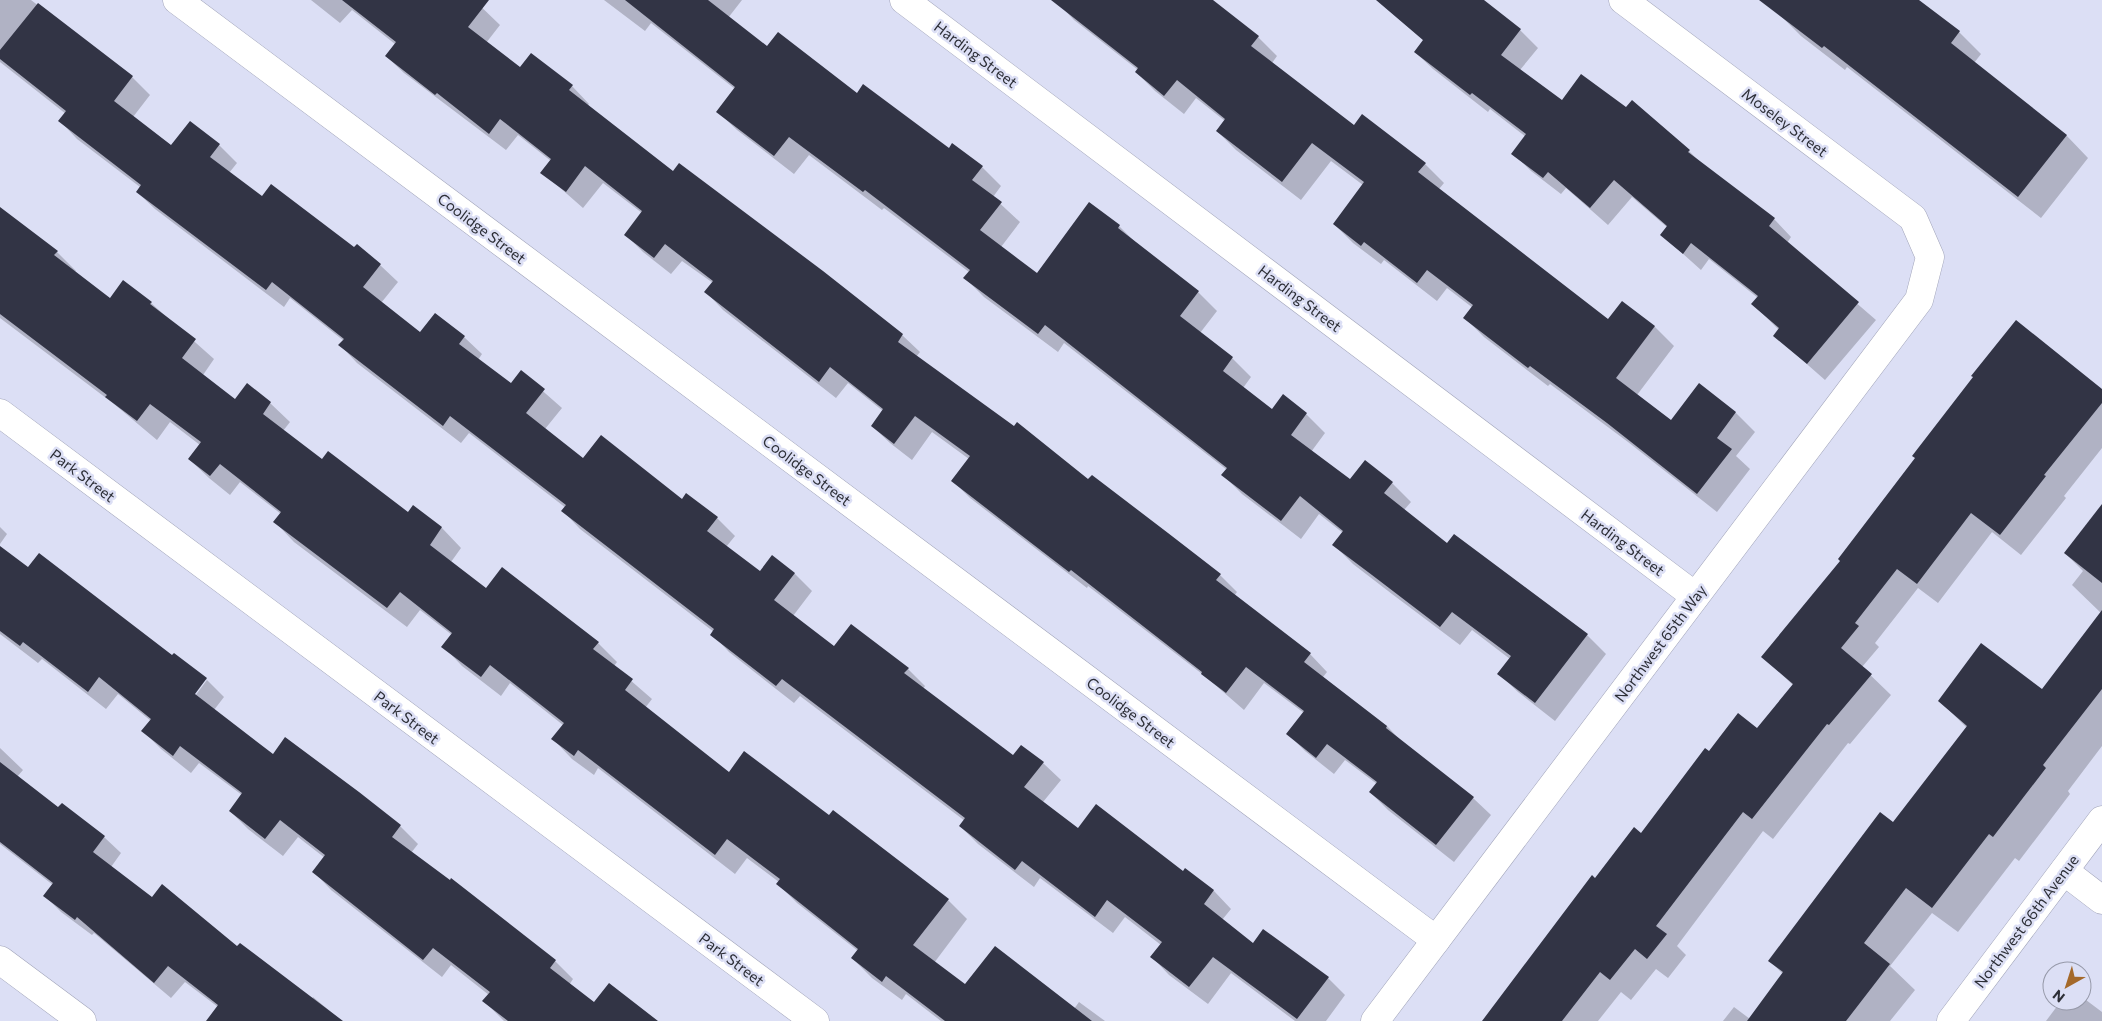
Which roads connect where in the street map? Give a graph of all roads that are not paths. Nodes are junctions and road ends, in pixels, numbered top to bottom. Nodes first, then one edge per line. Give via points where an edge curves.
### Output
1 (178, 0) edge
2 (904, 0) edge
3 (1623, 0) edge
4 (1930, 257) joint
5 (0, 413) edge
6 (1695, 596) junction
7 (2102, 820) edge
8 (2064, 871) junction
9 (2102, 900) edge
10 (1436, 940) junction
11 (0, 960) edge
12 (82, 1021) edge
13 (815, 1021) edge
14 (1375, 1021) edge
15 (1951, 1021) edge

1 - 10 street, Coolidge Street
2 - 6 street, Harding Street
3 - 4 street, Moseley Street via 1913,218
4 - 6 street, Northwest 65th Way via 1919,300
5 - 13 street, Park Street
6 - 10 street, Northwest 65th Way
7 - 8 street, Northwest 66th Avenue
8 - 9 street
8 - 15 street, Northwest 66th Avenue
10 - 14 street, Northwest 65th Way
11 - 12 street

